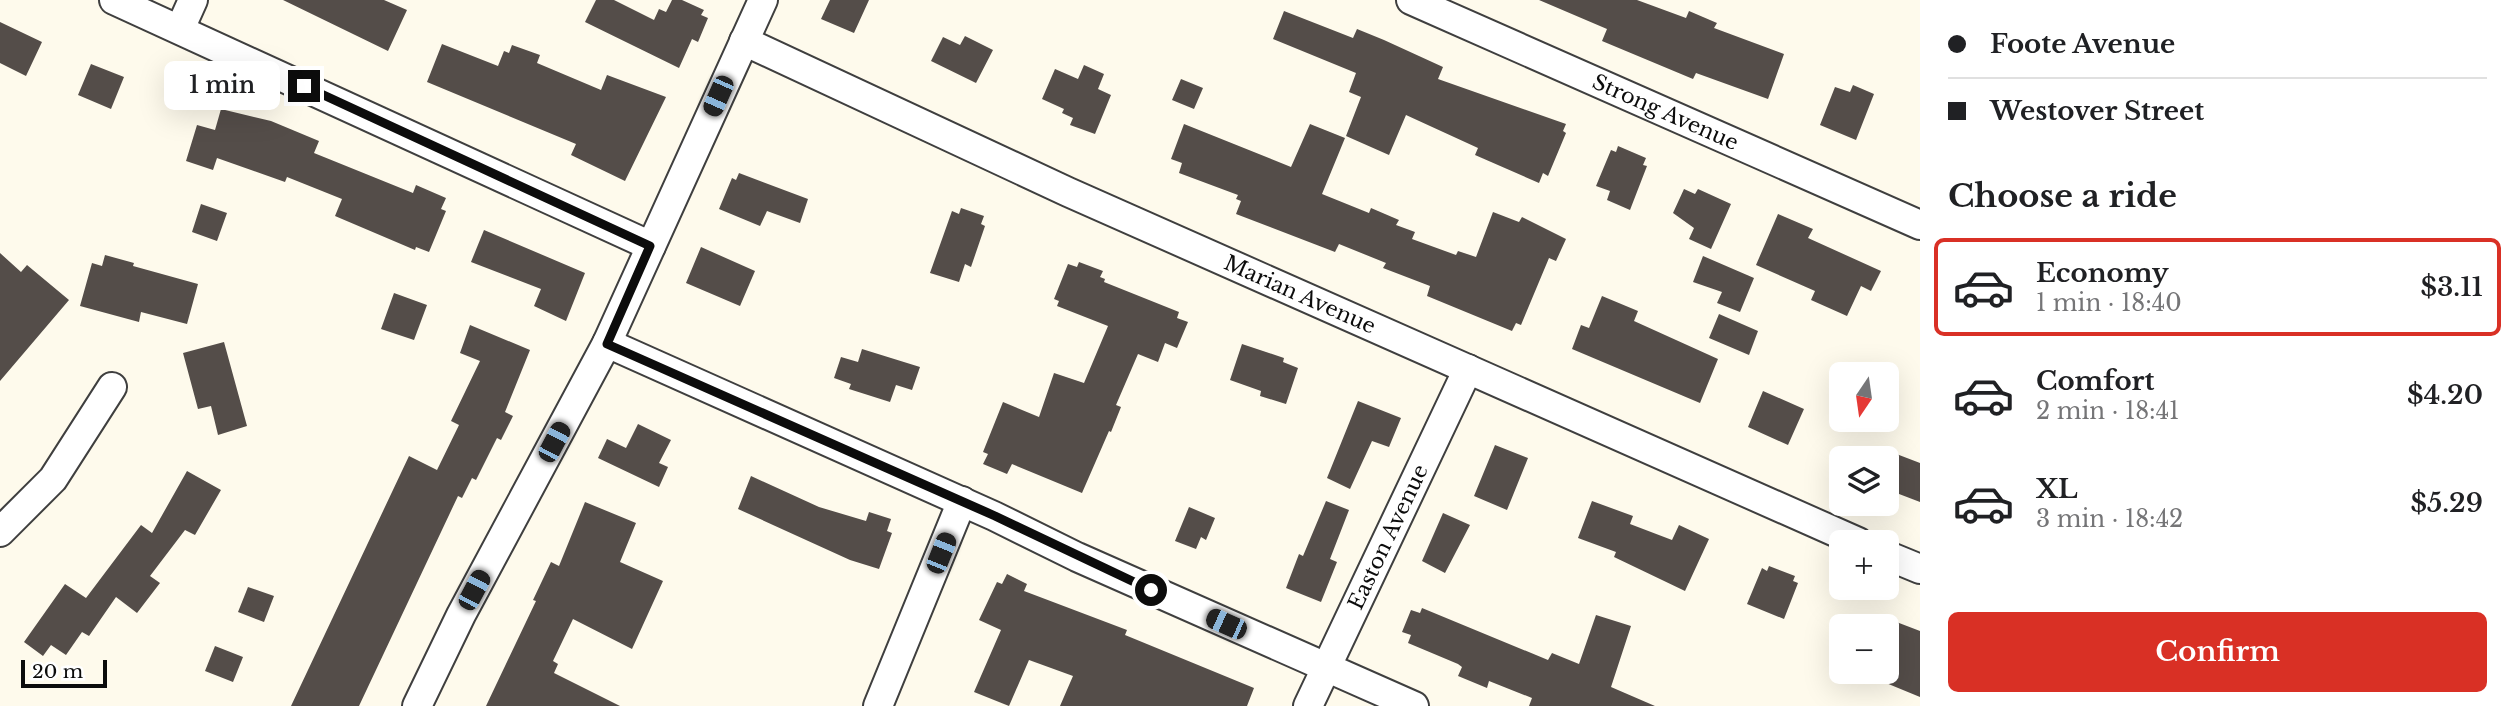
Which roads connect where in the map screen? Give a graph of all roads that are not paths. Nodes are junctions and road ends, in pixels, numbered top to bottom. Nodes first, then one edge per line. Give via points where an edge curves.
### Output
1 (114, 0) edge
2 (193, 0) edge
3 (764, 0) edge
4 (1411, 0) edge
5 (180, 29) junction
6 (744, 41) junction
7 (1920, 225) edge
8 (650, 246) junction
9 (607, 344) junction
10 (1468, 369) junction
11 (112, 387) dead end
12 (962, 501) junction
13 (1831, 530) edge
14 (0, 532) edge
15 (1899, 560) edge
16 (1920, 569) edge
17 (1325, 668) junction
18 (417, 706) edge
19 (878, 706) edge
20 (1308, 706) edge
21 (1414, 706) edge

1 - 5 street
2 - 5 street
3 - 6 street
4 - 7 street, Strong Avenue
5 - 8 street
6 - 8 street
6 - 10 street, Marian Avenue via 1068,192
8 - 9 street
9 - 12 street
9 - 18 street
10 - 13 street, Marian Avenue
10 - 17 street, Easton Avenue
11 - 14 street via 53,480
12 - 17 street
12 - 19 street
15 - 16 street
17 - 20 street, Easton Avenue
17 - 21 street

